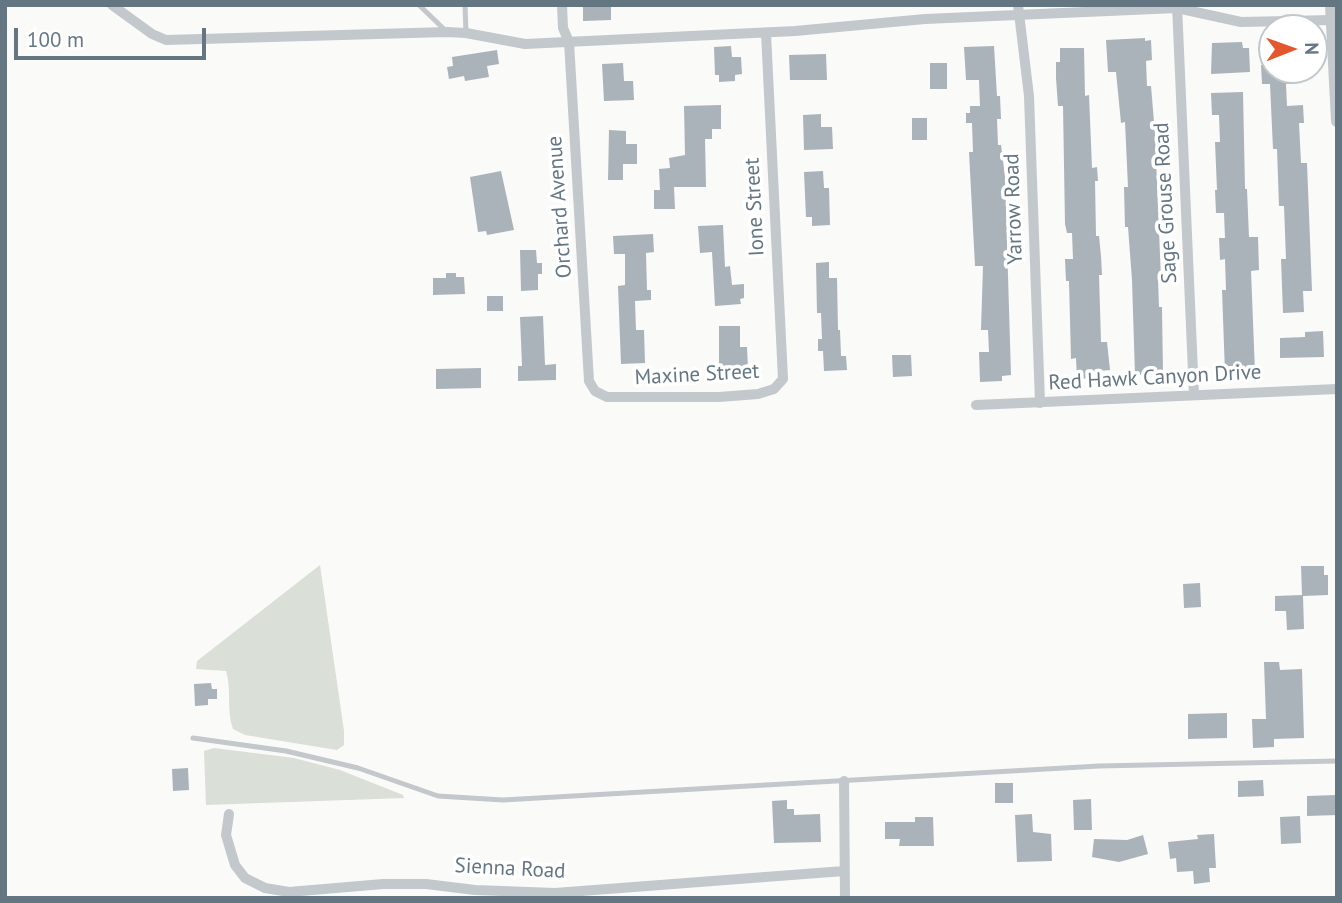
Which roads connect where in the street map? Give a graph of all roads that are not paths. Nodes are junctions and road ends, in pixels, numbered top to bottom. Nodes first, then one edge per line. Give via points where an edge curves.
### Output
1 (112, 5) edge
2 (419, 5) edge
3 (465, 5) edge
4 (562, 5) edge
5 (1331, 5) edge
6 (1177, 7) edge
7 (1018, 10) edge
8 (1332, 20) junction
9 (447, 32) junction
10 (466, 33) junction
11 (766, 33) junction
12 (569, 42) junction
13 (1337, 121) edge
14 (783, 379) joint
15 (1337, 389) edge
16 (1194, 396) junction
17 (607, 397) joint
18 (1040, 402) junction
19 (976, 405) dead end
20 (193, 738) dead end
21 (1337, 761) edge
22 (844, 781) junction
23 (229, 814) dead end
24 (844, 871) junction
25 (845, 898) edge

1 - 9 street via 166,40
2 - 9 lane
3 - 10 lane
4 - 12 street, Orchard Avenue
5 - 8 street
6 - 7 street
6 - 8 street via 1241,22
6 - 16 street, Sage Grouse Road
7 - 11 street
7 - 18 street, Yarrow Road via 1029,96
8 - 13 street
9 - 10 street
10 - 12 street via 525,44
11 - 12 street
11 - 14 street, Ione Street
12 - 17 street, Orchard Avenue via 589,381
14 - 17 street, Maxine Street via 758,394
15 - 16 street, Red Hawk Canyon Drive
16 - 18 street, Red Hawk Canyon Drive
18 - 19 street, Red Hawk Canyon Drive
20 - 22 lane via 310,756 438,796 503,800
21 - 22 lane via 1099,766
22 - 24 street
23 - 24 street, Sienna Road via 226,835 240,872 265,888 289,892 426,884 555,893
24 - 25 street

